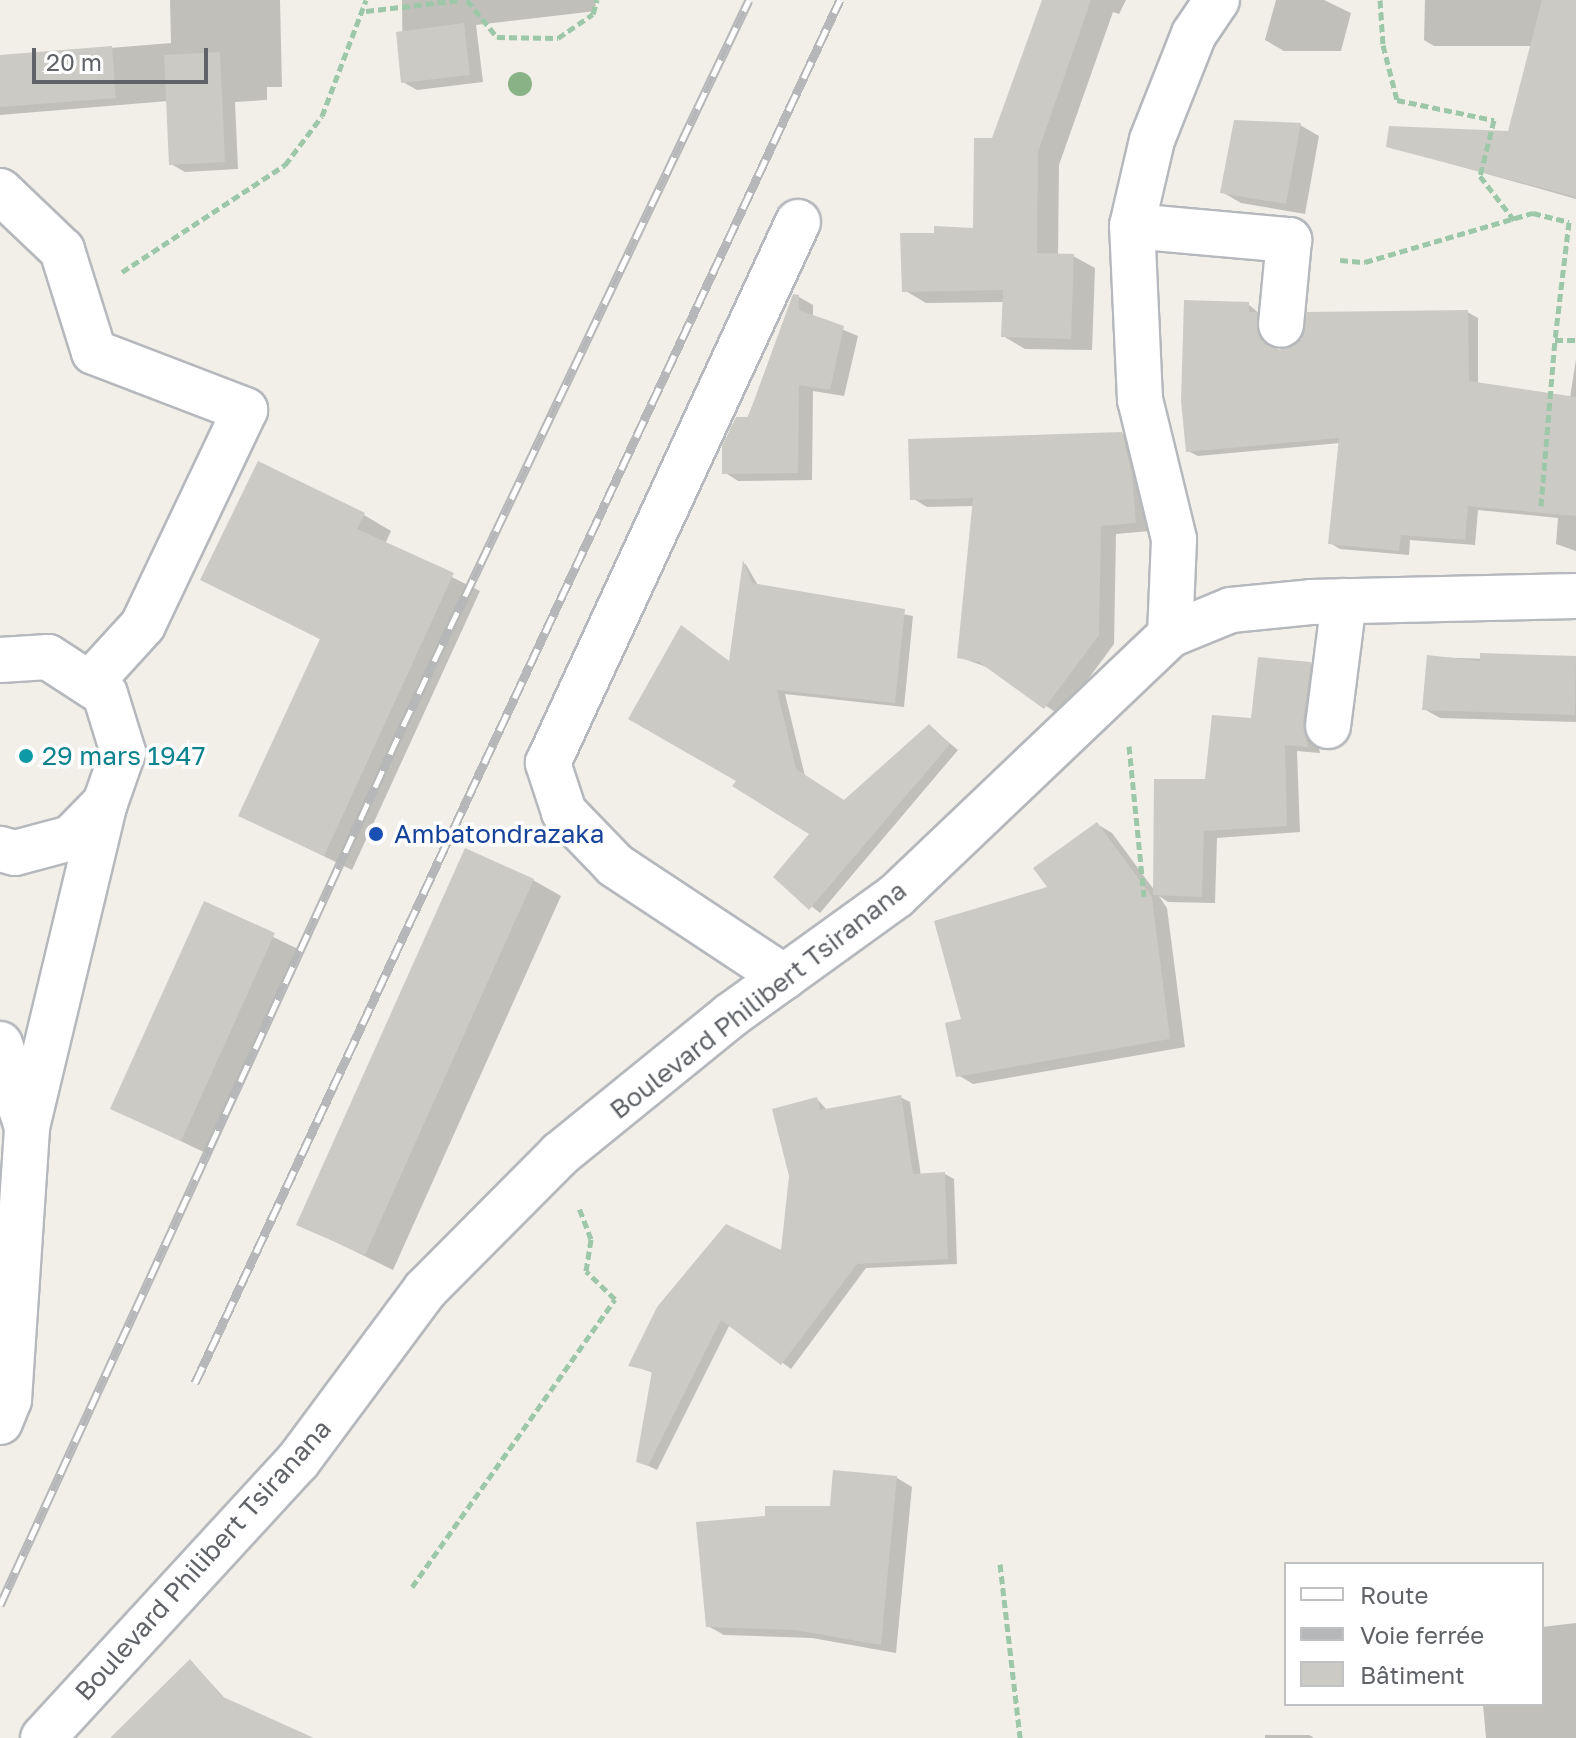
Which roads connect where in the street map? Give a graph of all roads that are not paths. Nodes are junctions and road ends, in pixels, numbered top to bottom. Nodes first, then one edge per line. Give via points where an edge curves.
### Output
1 (1217, 0) edge
2 (0, 191) edge
3 (798, 222) dead end
4 (1132, 226) junction
5 (1281, 325) dead end
6 (1576, 596) edge
7 (1344, 601) junction
8 (1170, 635) junction
9 (0, 660) edge
10 (90, 683) junction
11 (1328, 726) dead end
12 (105, 803) junction
13 (0, 849) edge
14 (784, 977) junction
15 (0, 1044) edge
16 (27, 1127) junction
17 (0, 1422) edge
18 (43, 1738) edge

1 - 4 street via 1194,34 1152,140
2 - 10 street via 62,250 94,352 245,410 143,625
3 - 14 street via 548,763 564,812 615,865
4 - 5 street via 1289,240
4 - 8 street via 1140,400 1174,539
6 - 7 street
7 - 8 street via 1231,610
7 - 11 street
8 - 14 street, Boulevard Philibert Tsiranana via 896,896
9 - 10 street via 48,657
10 - 12 street via 105,694 123,752
12 - 13 street via 71,838 15,853
12 - 16 street
14 - 18 street, Boulevard Philibert Tsiranana via 560,1154 425,1290 298,1461
15 - 16 street
16 - 17 street via 9,1400

